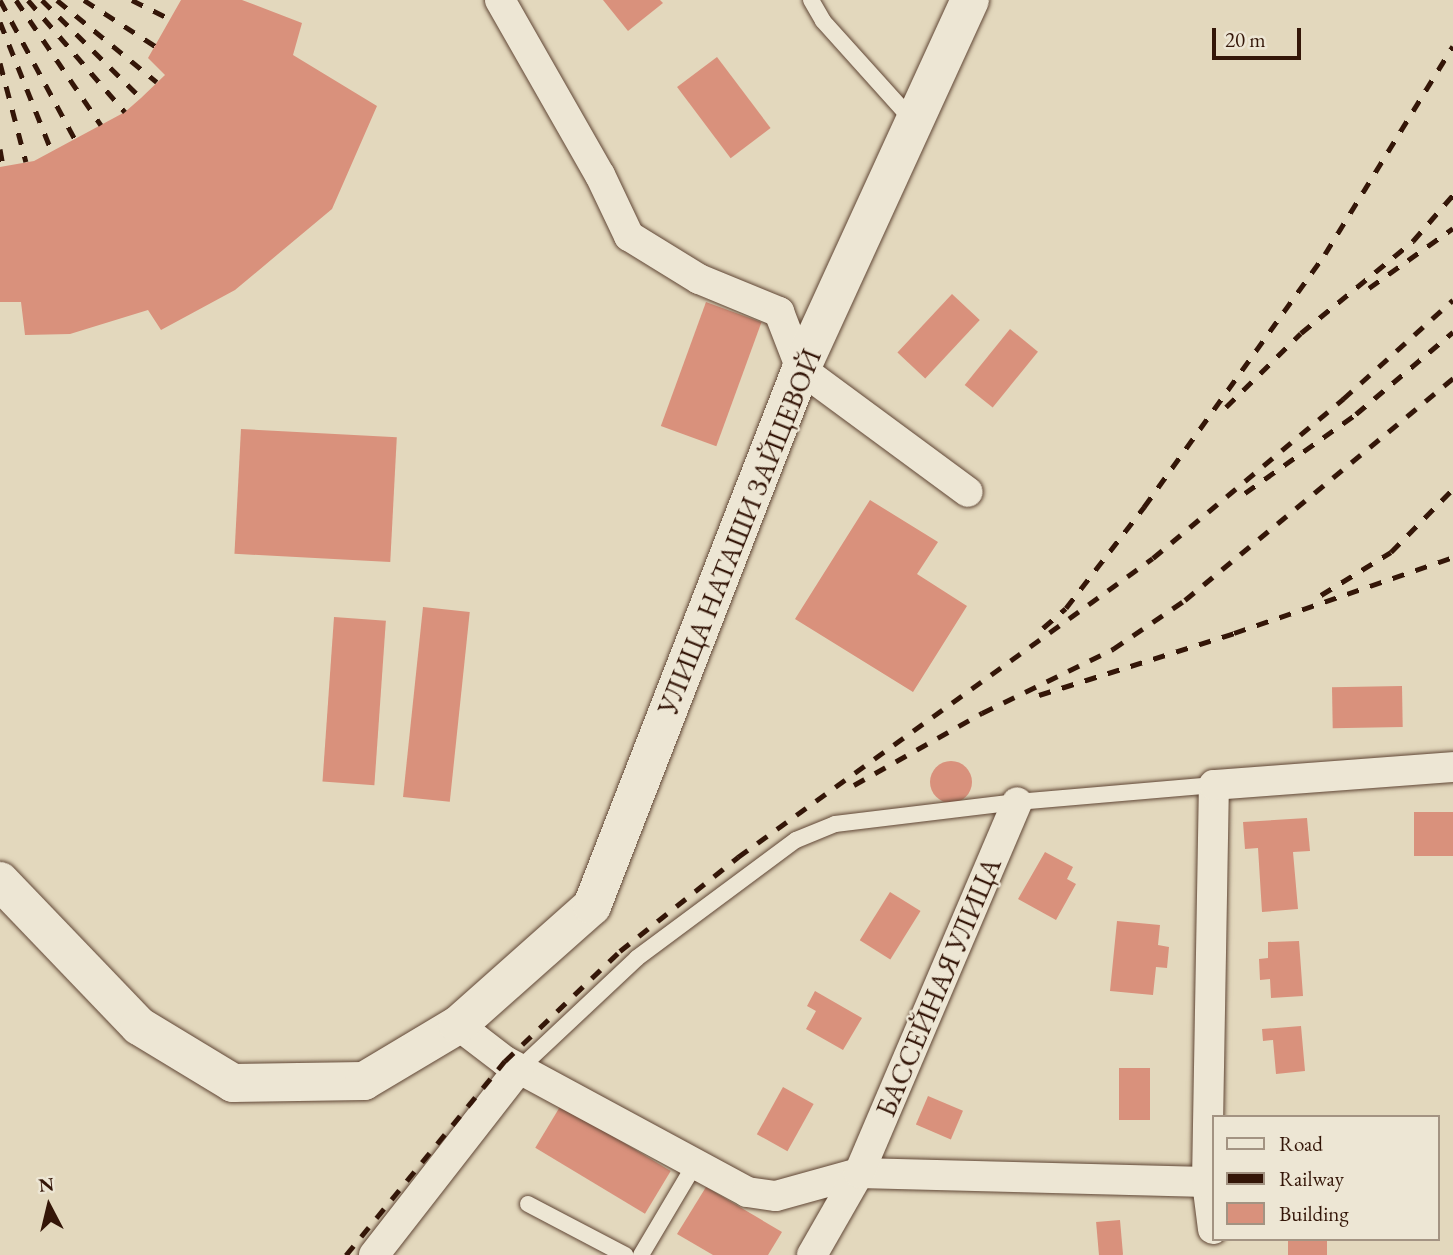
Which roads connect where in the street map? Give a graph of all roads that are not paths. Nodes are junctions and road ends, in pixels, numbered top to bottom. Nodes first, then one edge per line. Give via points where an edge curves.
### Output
1 (500, 0) edge
2 (811, 0) edge
3 (970, 0) edge
4 (914, 122) junction
5 (801, 369) junction
6 (968, 492) dead end
7 (1453, 767) edge
8 (1214, 785) junction
9 (1017, 802) junction
10 (0, 881) edge
11 (458, 1025) junction
12 (519, 1069) junction
13 (695, 1164) junction
14 (859, 1173) junction
15 (1206, 1182) junction
16 (528, 1204) dead end
17 (1212, 1222) edge
18 (374, 1255) edge
19 (625, 1255) edge
20 (641, 1255) edge
21 (812, 1255) edge

1 - 5 street via 600,175 629,236 699,279 779,312
2 - 4 lane via 823,21
3 - 4 street, УЛИЦА НАТАШИ ЗАЙЦЕВОЙ
4 - 5 street, УЛИЦА НАТАШИ ЗАЙЦЕВОЙ
5 - 6 street
5 - 11 street, УЛИЦА НАТАШИ ЗАЙЦЕВОЙ via 592,906
7 - 8 street
8 - 9 lane
8 - 15 street
9 - 12 lane via 835,824 796,840 637,958
9 - 14 street, БАССЕЙНАЯ УЛИЦА
10 - 11 street, УЛИЦА НАТАШИ ЗАЙЦЕВОЙ via 139,1026 233,1083 364,1081
11 - 12 street
12 - 13 street
12 - 18 street
13 - 14 street via 747,1192 776,1196
13 - 20 lane
14 - 15 street
14 - 21 street, БАССЕЙНАЯ УЛИЦА
15 - 17 street
16 - 19 lane

